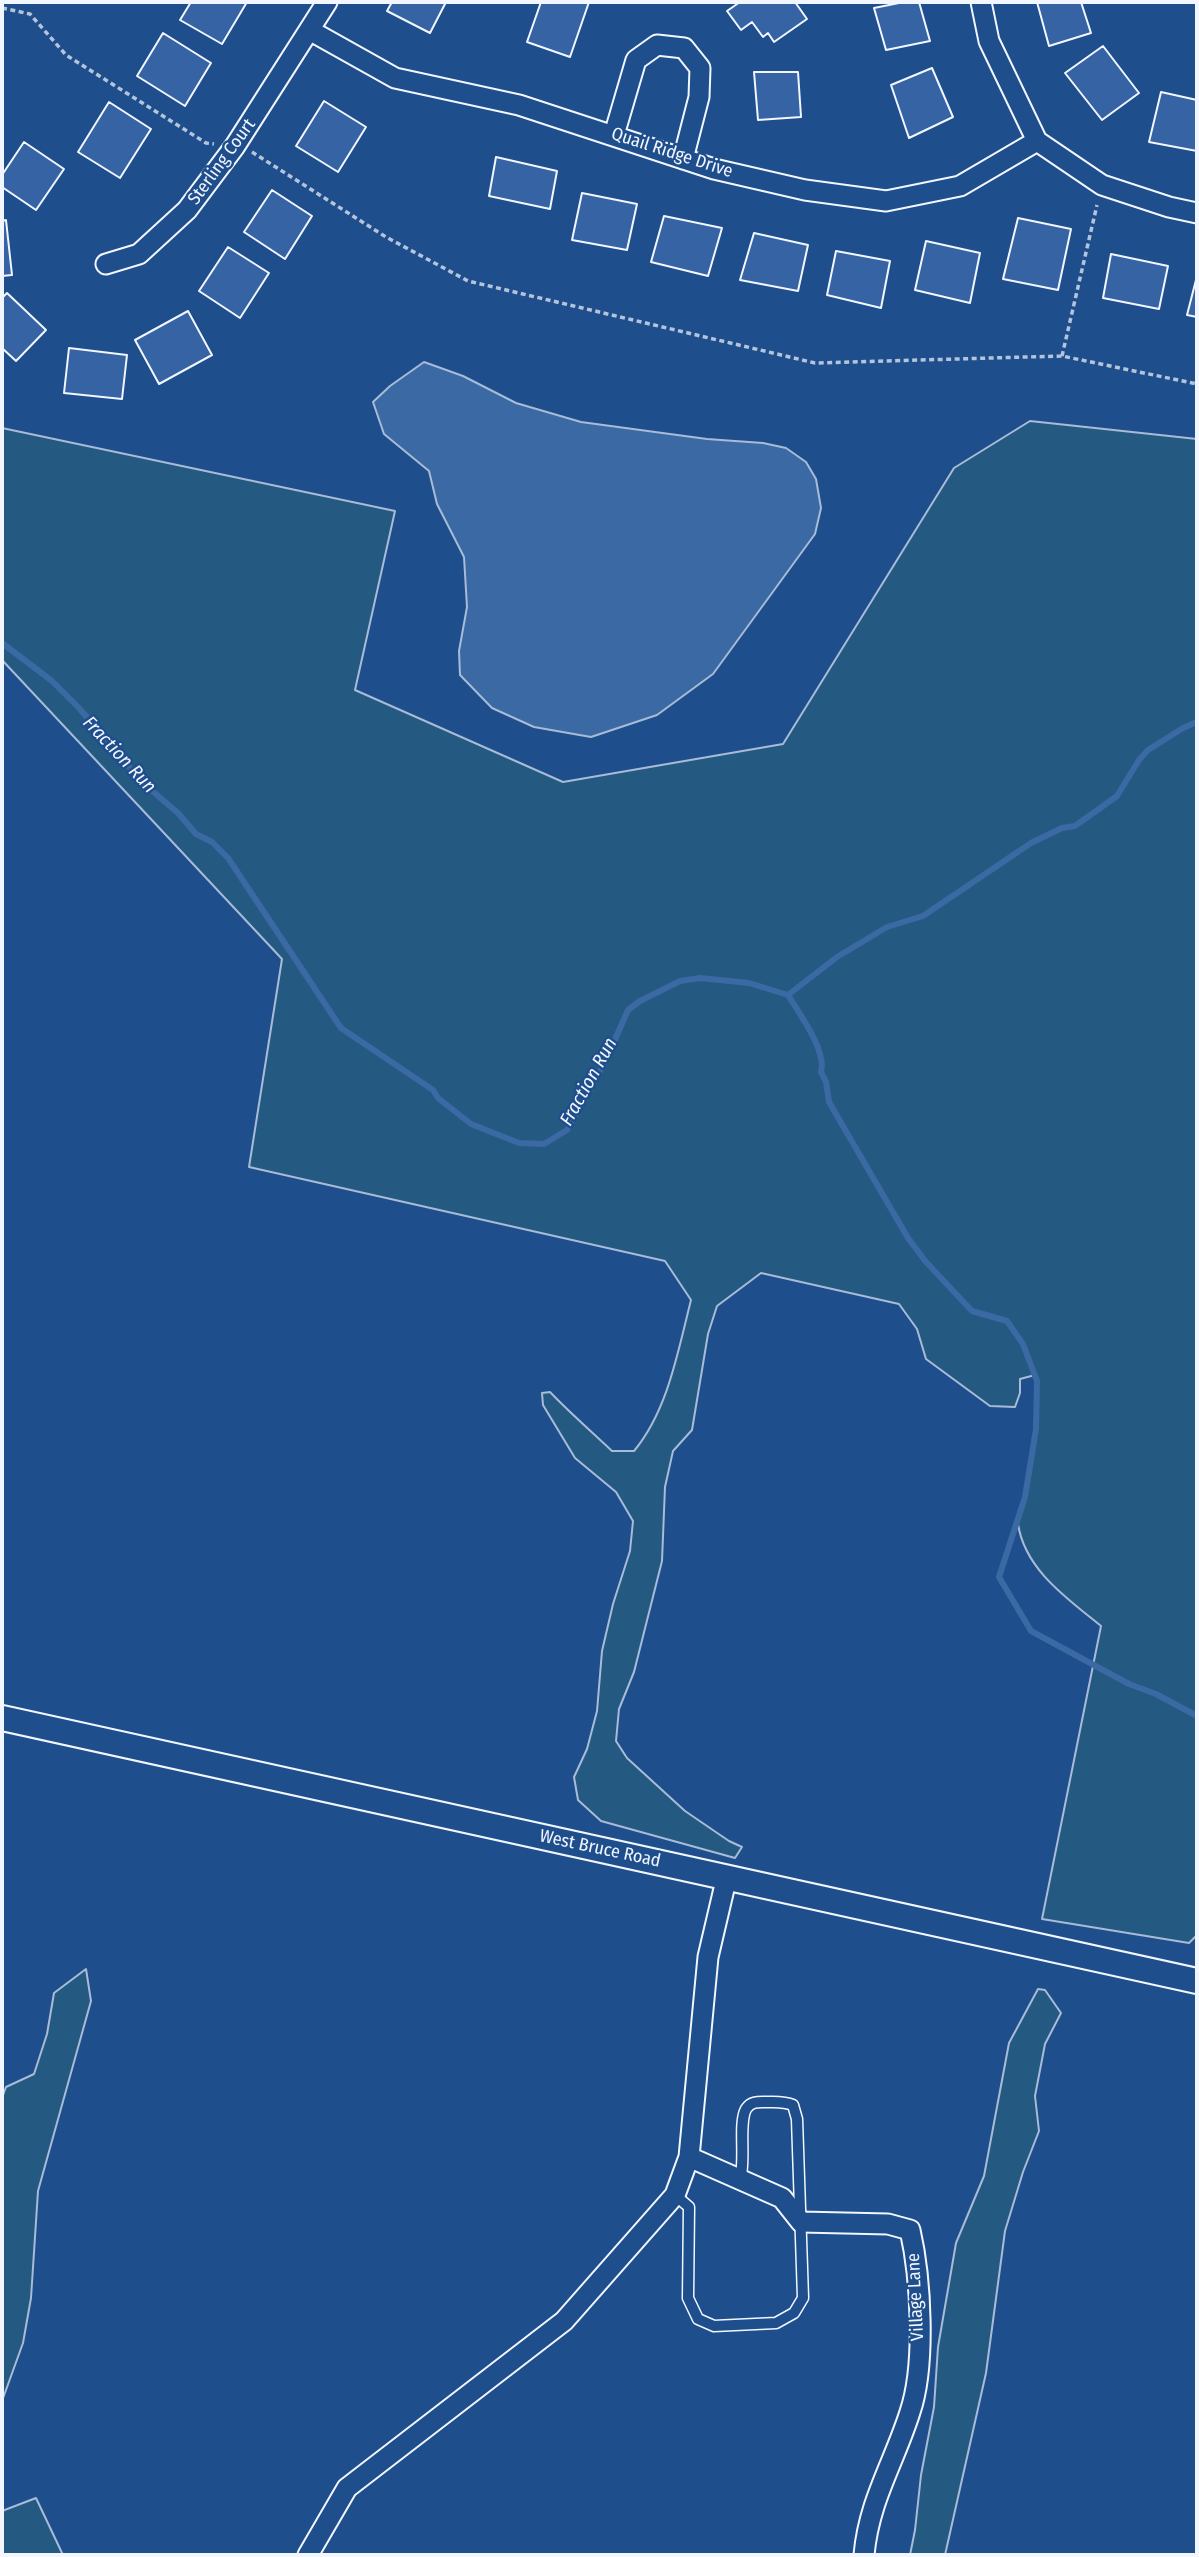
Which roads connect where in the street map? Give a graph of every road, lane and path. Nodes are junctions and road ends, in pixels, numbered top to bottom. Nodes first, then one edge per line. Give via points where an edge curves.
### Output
1 (327, 2) edge
2 (981, 2) edge
3 (2, 8) edge
4 (311, 31) junction
5 (614, 135) junction
6 (1037, 141) junction
7 (235, 146) junction
8 (682, 159) junction
9 (1102, 185) junction
10 (1197, 213) edge
11 (106, 264) dead end
12 (1062, 356) junction
13 (1197, 384) edge
14 (2, 1718) edge
15 (727, 1877) junction
16 (1197, 1981) edge
17 (689, 2157) junction
18 (740, 2180) junction
19 (675, 2195) junction
20 (801, 2222) junction
21 (308, 2555) edge
22 (864, 2555) edge

1 - 4 street, Sterling Court
2 - 6 street via 989,41
3 - 7 path via 30,13 66,54 206,143
4 - 5 street, Quail Ridge Drive via 395,78 519,105
4 - 7 street, Sterling Court
5 - 8 street, Quail Ridge Drive
5 - 8 street via 636,60 657,46 684,48 700,68 699,97
6 - 8 street, Quail Ridge Drive via 960,186 886,201 805,190
6 - 9 street
7 - 11 street, Sterling Court via 187,210 139,254
7 - 12 path via 255,153 386,237 468,281 814,363
9 - 10 street
9 - 12 path
12 - 13 path
14 - 15 street, West Bruce Road
15 - 16 street, West Bruce Road
15 - 17 street via 708,1957
17 - 18 street
17 - 19 street
18 - 20 street via 782,2198
18 - 20 lane via 747,2107 753,2102 793,2105
19 - 20 lane via 689,2207 688,2298 698,2319 714,2326 776,2323 794,2312 803,2298
19 - 21 street via 565,2321 347,2488
20 - 22 street, Village Lane via 888,2224 910,2230 916,2257 920,2368 911,2411 872,2508

